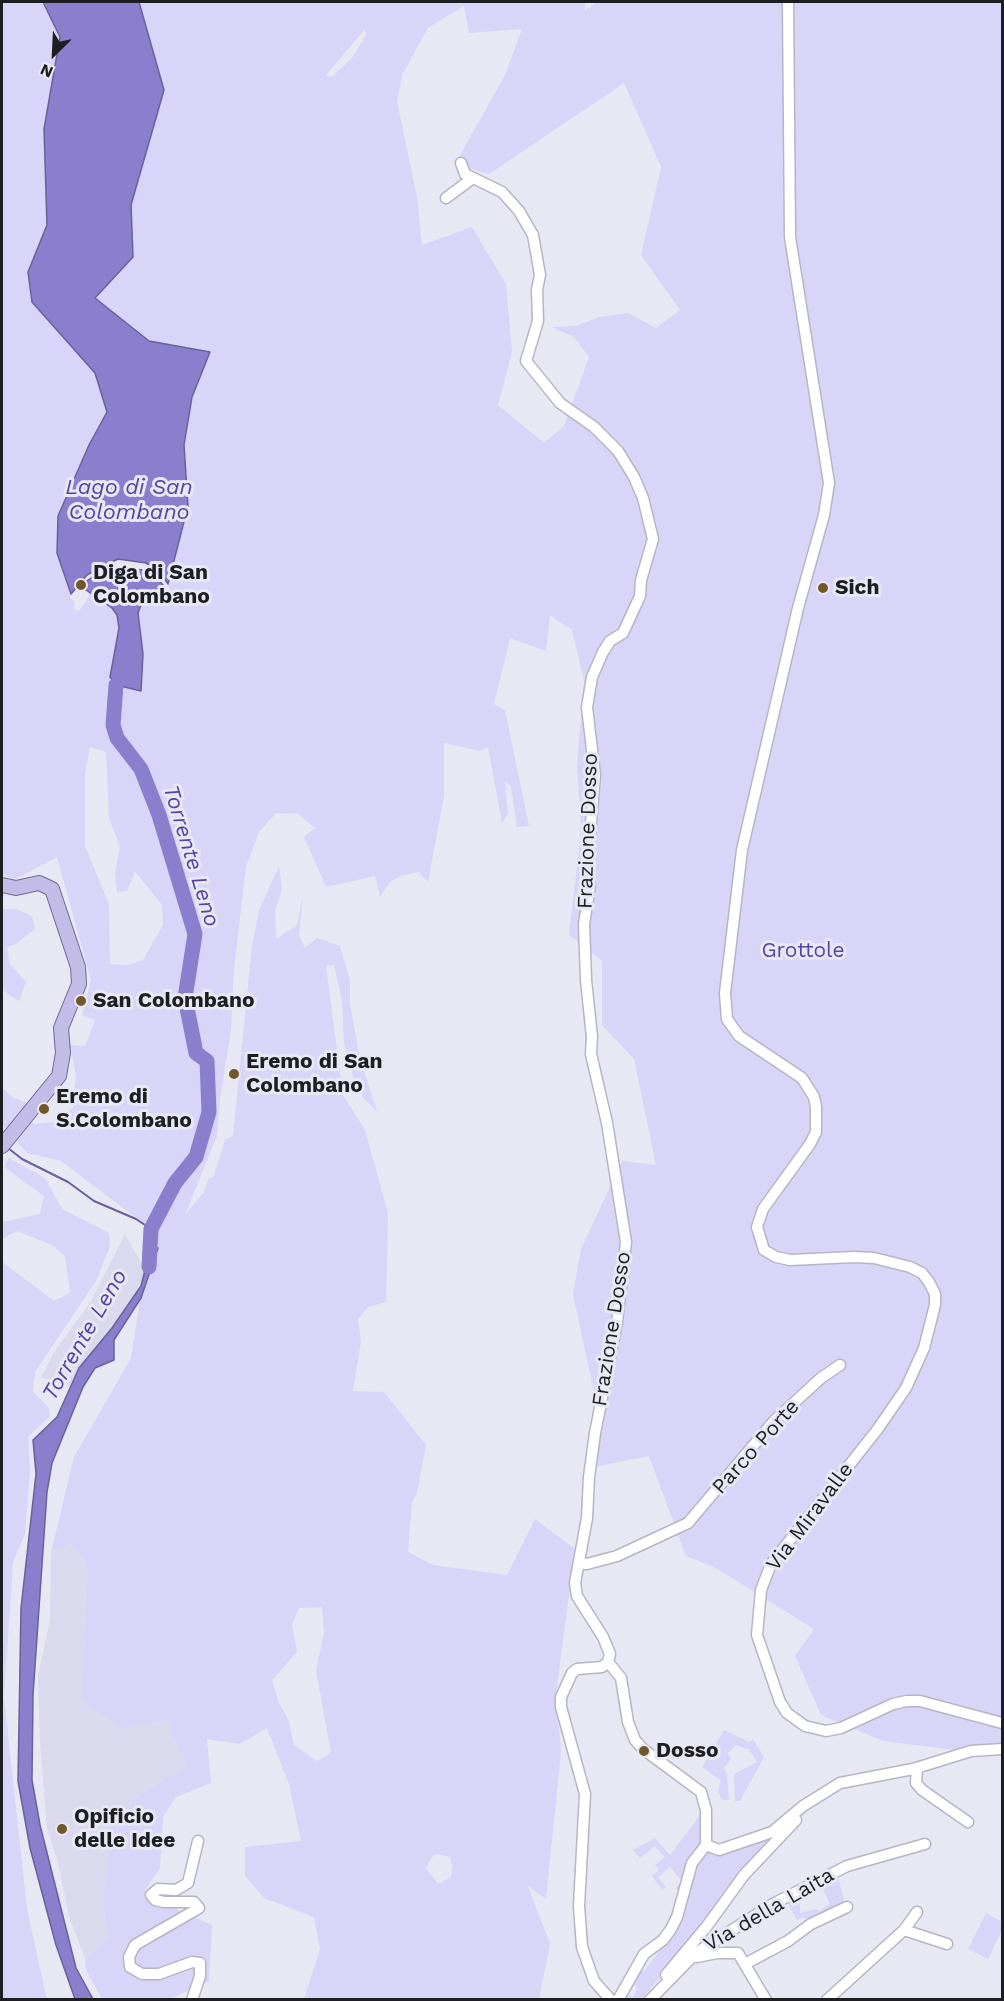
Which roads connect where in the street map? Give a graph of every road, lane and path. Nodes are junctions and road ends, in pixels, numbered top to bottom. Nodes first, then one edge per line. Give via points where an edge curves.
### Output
1 (788, 2) edge
2 (461, 162) dead end
3 (473, 178) junction
4 (446, 198) dead end
5 (2, 885) edge
6 (2, 1146) edge
7 (840, 1365) dead end
8 (579, 1561) junction
9 (608, 1662) junction
10 (1002, 1723) edge
11 (1002, 1749) edge
12 (917, 1768) junction
13 (803, 1806) junction
14 (968, 1822) dead end
15 (198, 1841) dead end
16 (925, 1844) dead end
17 (706, 1845) junction
18 (847, 1907) dead end
19 (917, 1912) dead end
20 (904, 1930) junction
21 (947, 1944) dead end
22 (687, 1963) junction
23 (745, 1964) junction
24 (192, 2000) edge
25 (611, 2000) edge
26 (618, 2000) edge
27 (648, 2000) edge
28 (766, 2000) edge
29 (827, 2000) edge

1 - 10 street, Via Miravalle via 790,237 829,483 742,850 725,993 727,1019 739,1036 802,1078 816,1107 816,1132 810,1144 763,1209 757,1227 764,1250 789,1260 854,1257 910,1267 922,1273 933,1289 935,1305 924,1348 906,1388 771,1564 759,1604 757,1635 787,1713 815,1730 841,1728 907,1701
2 - 3 street, Frazione Dosso via 465,174
3 - 4 street
3 - 8 street, Frazione Dosso via 502,192 533,235 540,275 538,321 526,361 561,404 594,427 618,451 646,505 653,539 631,620 603,652 592,677 587,707 595,775 587,871 590,885 584,924 591,1054 607,1123 626,1242 617,1322 590,1462 587,1518
5 - 6 main road via 16,888 39,883 51,889 78,967 80,984 61,1028 63,1053 59,1076
7 - 8 street, Parco Porte via 820,1378 774,1421 699,1512 674,1531 617,1556 587,1564
8 - 9 street via 577,1596 608,1646
9 - 17 street via 621,1678 628,1722 636,1741 701,1792 706,1810
9 - 25 street via 572,1673 561,1696 561,1707 585,1794 579,1899 582,1947 594,1980
11 - 12 street via 971,1751
12 - 13 street via 840,1783
12 - 14 street via 916,1783 922,1790
13 - 17 street via 772,1832 718,1850
13 - 27 street via 800,1815 744,1875
15 - 24 street via 188,1883 176,1890 158,1889 151,1895 164,1902 194,1902 199,1908 135,1945 129,1957 130,1967 142,1974 159,1974 192,1962 200,1963
16 - 22 street, Via della Laita via 834,1872 773,1904 696,1953
17 - 26 street via 692,1863 671,1929 644,1954
18 - 23 street
19 - 20 street
20 - 21 street
20 - 29 street
22 - 23 street via 699,1957 733,1952
22 - 27 street, Via della Laita
23 - 28 street

